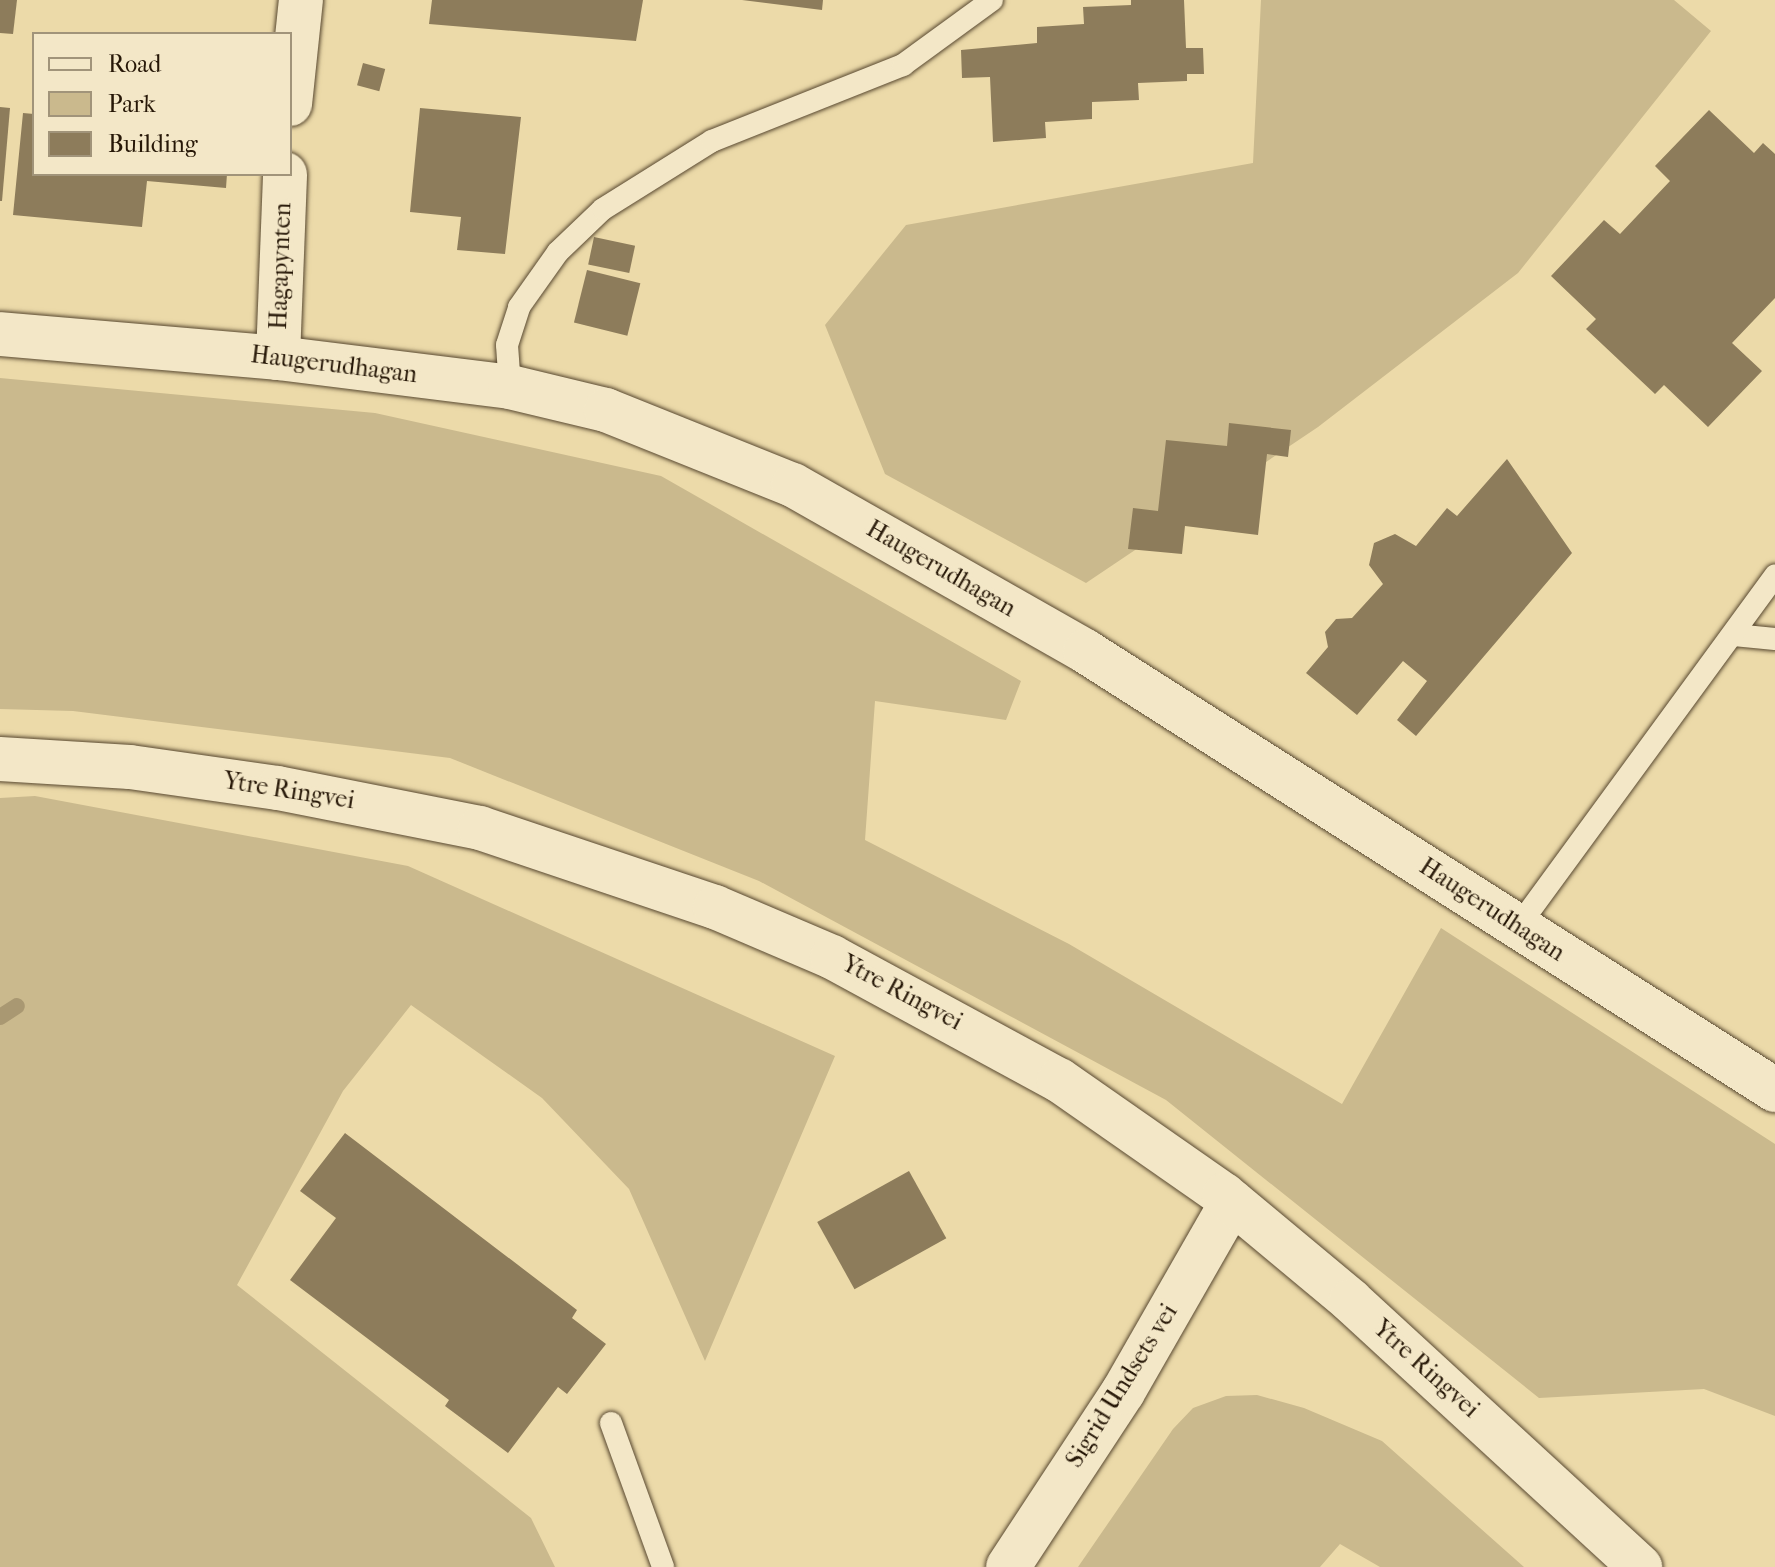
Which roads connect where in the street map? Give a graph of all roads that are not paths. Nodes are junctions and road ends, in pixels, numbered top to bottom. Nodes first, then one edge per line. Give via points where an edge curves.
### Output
1 (301, 0) edge
2 (992, 0) edge
3 (292, 85) edge
4 (285, 176) edge
5 (0, 334) edge
6 (278, 358) junction
7 (510, 387) junction
8 (1775, 575) edge
9 (1734, 635) junction
10 (1775, 639) edge
11 (0, 759) edge
12 (1520, 924) junction
13 (1775, 1090) edge
14 (1232, 1202) junction
15 (611, 1423) dead end
16 (663, 1567) edge
17 (1008, 1567) edge
18 (1640, 1567) edge

1 - 3 street
2 - 7 lane via 903,65 712,141 603,209 558,252 519,307 507,345
4 - 6 street, Hagapynten
5 - 6 street, Haugerudhagan
6 - 7 street, Haugerudhagan
7 - 12 street, Haugerudhagan via 606,410 793,485 1085,651
8 - 9 lane
9 - 10 lane
9 - 12 lane
11 - 14 street, Ytre Ringvei via 130,767 375,805 480,828 601,866 832,957 957,1021 1059,1080
12 - 13 street, Haugerudhagan via 1620,994
14 - 17 street, Sigrid Undsets vei via 1123,1392
14 - 18 street, Ytre Ringvei via 1373,1321
15 - 16 lane

